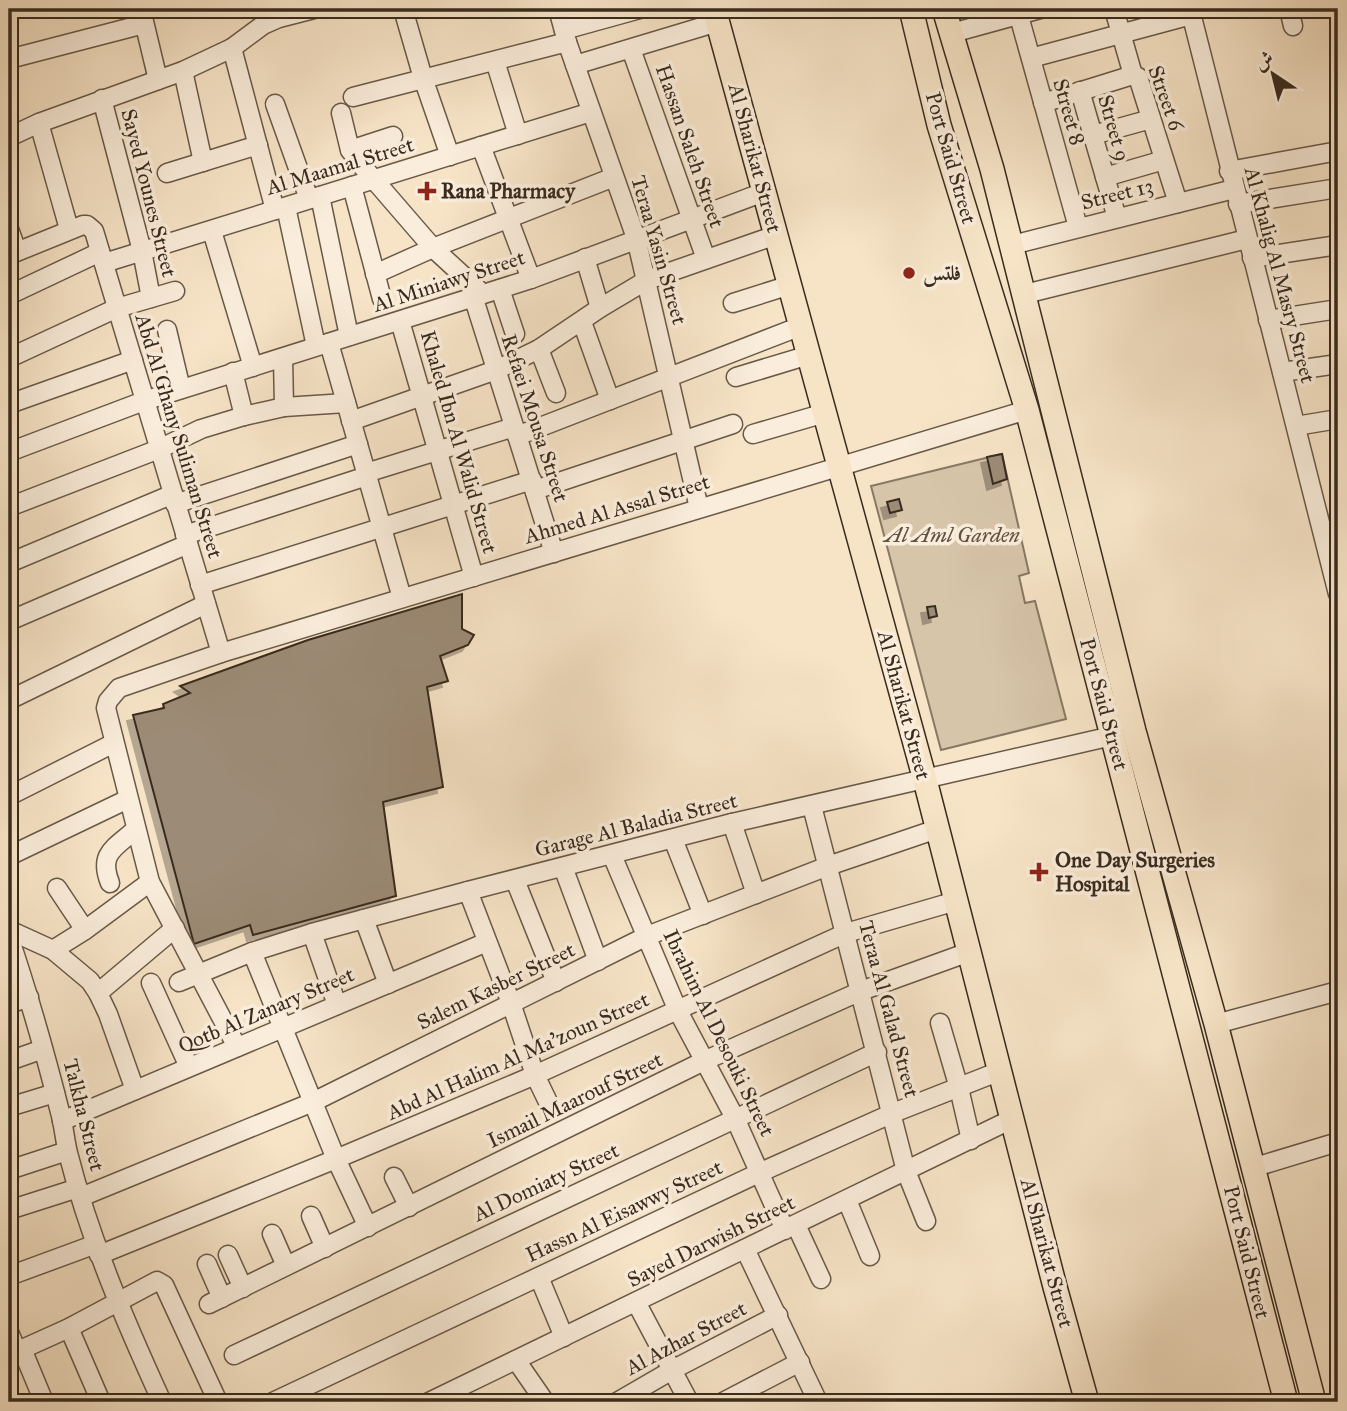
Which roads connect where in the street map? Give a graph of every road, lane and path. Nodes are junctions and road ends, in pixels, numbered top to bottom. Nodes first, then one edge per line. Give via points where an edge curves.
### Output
1 (314, 9) edge
2 (403, 9) edge
3 (558, 9) edge
4 (640, 9) edge
5 (911, 9) edge
6 (944, 9) edge
7 (1040, 9) edge
8 (1114, 9) edge
9 (1018, 12) edge
10 (1191, 12) edge
11 (716, 15) edge
12 (142, 16) edge
13 (952, 33) junction
14 (1121, 34) junction
15 (565, 36) junction
16 (232, 48) junction
17 (631, 49) junction
18 (1031, 58) junction
19 (9, 59) edge
20 (495, 61) junction
21 (575, 65) junction
22 (183, 72) junction
23 (1133, 75) junction
24 (424, 79) junction
25 (159, 80) junction
26 (1080, 91) junction
27 (353, 97) dead end
28 (102, 99) junction
29 (1043, 103) junction
30 (275, 104) dead end
31 (591, 112) junction
32 (341, 113) dead end
33 (976, 114) junction
34 (1152, 119) junction
35 (39, 122) junction
36 (939, 125) junction
37 (518, 135) junction
38 (1093, 135) junction
39 (393, 136) dead end
40 (9, 137) edge
41 (258, 145) junction
42 (481, 146) junction
43 (351, 150) junction
44 (1338, 150) edge
45 (450, 156) junction
46 (1164, 160) junction
47 (203, 162) junction
48 (992, 169) junction
49 (1230, 171) junction
50 (167, 173) dead end
51 (614, 177) junction
52 (955, 177) junction
53 (1105, 177) junction
54 (374, 178) junction
55 (352, 186) junction
56 (1338, 188) edge
57 (764, 192) junction
58 (1236, 196) junction
59 (315, 198) junction
60 (1178, 203) junction
61 (281, 208) junction
62 (691, 218) junction
63 (1117, 218) junction
64 (508, 219) junction
65 (1078, 227) junction
66 (9, 229) edge
67 (69, 229) junction
68 (212, 231) junction
69 (776, 235) junction
70 (636, 238) junction
71 (1247, 239) junction
72 (1012, 245) junction
73 (1338, 245) edge
74 (433, 248) junction
75 (142, 251) junction
76 (13, 253) edge
77 (102, 257) junction
78 (585, 258) junction
79 (1252, 258) junction
80 (706, 259) junction
81 (375, 274) junction
82 (531, 279) junction
83 (647, 280) junction
84 (790, 285) junction
85 (175, 291) dead end
86 (485, 293) junction
87 (1025, 294) junction
88 (9, 295) edge
89 (151, 298) junction
90 (382, 299) dead end
91 (733, 303) dead end
92 (600, 307) junction
93 (117, 308) junction
94 (1338, 309) edge
95 (1268, 320) junction
96 (400, 321) junction
97 (582, 322) junction
98 (801, 326) junction
99 (167, 330) dead end
100 (515, 334) dead end
101 (349, 336) junction
102 (323, 344) junction
103 (540, 349) junction
104 (809, 355) junction
105 (9, 358) edge
106 (283, 358) junction
107 (133, 360) junction
108 (1338, 364) edge
109 (253, 367) junction
110 (496, 370) junction
111 (233, 372) junction
112 (1282, 372) junction
113 (736, 377) dead end
114 (671, 378) junction
115 (181, 389) junction
116 (556, 393) dead end
117 (422, 397) junction
118 (144, 401) junction
119 (610, 401) junction
120 (346, 403) junction
121 (9, 404) edge
122 (284, 407) junction
123 (1027, 411) junction
124 (825, 413) junction
125 (244, 415) junction
126 (1338, 419) edge
127 (351, 421) junction
128 (733, 424) dead end
129 (1296, 426) junction
130 (516, 432) junction
131 (752, 434) dead end
132 (685, 440) junction
133 (358, 444) junction
134 (159, 449) junction
135 (438, 451) junction
136 (9, 452) edge
137 (839, 466) junction
138 (367, 475) junction
139 (533, 485) junction
140 (174, 499) junction
141 (453, 505) junction
142 (9, 507) edge
143 (699, 508) junction
144 (382, 529) junction
145 (187, 540) junction
146 (554, 552) junction
147 (9, 563) edge
148 (474, 577) junction
149 (200, 585) junction
150 (1338, 594) edge
151 (402, 598) junction
152 (206, 604) junction
153 (9, 621) edge
154 (221, 653) junction
155 (9, 700) edge
156 (1112, 736) junction
157 (114, 743) junction
158 (925, 780) junction
159 (9, 796) edge
160 (128, 799) junction
161 (812, 806) junction
162 (732, 824) junction
163 (136, 829) junction
164 (937, 829) junction
165 (673, 839) junction
166 (612, 855) junction
167 (9, 856) edge
168 (828, 866) junction
169 (563, 867) junction
170 (515, 880) junction
171 (150, 882) junction
172 (110, 883) dead end
173 (57, 888) dead end
174 (468, 891) junction
175 (756, 894) junction
176 (956, 901) junction
177 (703, 915) junction
178 (364, 919) junction
179 (175, 928) junction
180 (9, 930) edge
181 (85, 930) junction
182 (312, 933) junction
183 (846, 933) junction
184 (647, 936) junction
185 (9, 937) edge
186 (487, 942) junction
187 (53, 950) junction
188 (252, 952) junction
189 (969, 952) junction
190 (598, 961) junction
191 (198, 973) junction
192 (179, 982) dead end
193 (556, 982) junction
194 (151, 984) dead end
195 (388, 984) junction
196 (861, 991) junction
197 (1338, 991) edge
198 (98, 993) junction
199 (29, 997) junction
200 (511, 1003) junction
201 (9, 1004) edge
202 (337, 1005) junction
203 (678, 1011) junction
204 (940, 1023) dead end
205 (1216, 1024) junction
206 (284, 1028) junction
207 (237, 1047) junction
208 (43, 1049) junction
209 (877, 1052) junction
210 (706, 1060) junction
211 (9, 1061) edge
212 (190, 1067) junction
213 (1000, 1071) junction
214 (535, 1075) junction
215 (959, 1087) junction
216 (135, 1090) junction
217 (55, 1093) junction
218 (313, 1102) junction
219 (549, 1104) dead end
220 (9, 1107) edge
221 (893, 1113) junction
222 (735, 1118) junction
223 (1012, 1119) junction
224 (62, 1121) junction
225 (971, 1140) junction
226 (1338, 1142) edge
227 (67, 1151) junction
228 (336, 1159) junction
229 (1252, 1168) junction
230 (9, 1170) edge
231 (906, 1171) junction
232 (761, 1172) junction
233 (394, 1177) dead end
234 (80, 1192) junction
235 (846, 1200) junction
236 (409, 1207) junction
237 (9, 1210) edge
238 (310, 1216) dead end
239 (926, 1221) dead end
240 (368, 1227) junction
241 (791, 1227) junction
242 (272, 1234) dead end
243 (325, 1248) junction
244 (745, 1249) junction
245 (98, 1250) junction
246 (228, 1255) dead end
247 (870, 1256) dead end
248 (208, 1264) dead end
249 (286, 1266) junction
250 (9, 1276) edge
251 (539, 1277) junction
252 (821, 1279) dead end
253 (243, 1288) junction
254 (636, 1302) junction
255 (117, 1304) junction
256 (778, 1315) junction
257 (69, 1328) junction
258 (9, 1332) edge
259 (564, 1337) junction
260 (16, 1352) edge
261 (234, 1354) dead end
262 (516, 1360) junction
263 (800, 1362) junction
264 (674, 1369) junction
265 (44, 1402) edge
266 (101, 1402) edge
267 (162, 1402) edge
268 (218, 1402) edge
269 (273, 1402) edge
270 (429, 1402) edge
271 (545, 1402) edge
272 (617, 1402) edge
273 (689, 1402) edge
274 (723, 1402) edge
275 (818, 1402) edge
276 (1087, 1402) edge
277 (1286, 1402) edge
278 (1314, 1402) edge

1 - 16 street via 279,18
2 - 24 street
3 - 15 street, Teraa Yasin Street
4 - 15 street
5 - 36 main road, Port Said Street
6 - 13 main road, Port Said Street
7 - 9 street
8 - 14 street, Street 6
9 - 13 street
9 - 18 street, Street 8
10 - 14 street
10 - 49 street, Al Khalig Al Masry Street
11 - 17 street
11 - 57 main road, Al Sharikat Street
12 - 19 street
12 - 25 street
13 - 33 main road, Port Said Street
14 - 18 street
14 - 23 street, Street 6
15 - 20 street
15 - 21 street, Teraa Yasin Street
16 - 22 street
16 - 41 street
17 - 21 street
17 - 62 street, Hassan Saleh Street
18 - 29 street, Street 8
20 - 24 street
20 - 37 street
21 - 31 street, Teraa Yasin Street
22 - 25 street
22 - 47 street
23 - 26 street
23 - 34 street, Street 6 via 1138,77
24 - 27 street
24 - 45 street
25 - 28 street
26 - 29 street
26 - 38 street, Street 9
28 - 35 street
28 - 75 street, Sayed Younes Street
29 - 65 street, Street 8
30 - 59 street
31 - 37 street, Al Maamal Street
31 - 51 street, Teraa Yasin Street
32 - 43 street
33 - 36 main road via 965,130 947,131
33 - 48 main road, Port Said Street
34 - 38 street
34 - 46 street, Street 6
35 - 40 street
35 - 67 street
36 - 52 main road, Port Said Street
37 - 42 street, Al Maamal Street
38 - 53 street, Street 9
39 - 43 street
41 - 47 street
41 - 61 street
42 - 45 street, Al Maamal Street
42 - 64 street
43 - 54 street
44 - 49 street
45 - 54 street, Al Maamal Street
46 - 53 street
46 - 60 street, Street 6
47 - 50 street
48 - 52 main road via 972,165
48 - 72 main road, Port Said Street
49 - 58 street, Al Khalig Al Masry Street
51 - 64 street
51 - 70 street, Teraa Yasin Street
52 - 123 main road, Port Said Street
53 - 63 street, Street 9
54 - 55 street, Al Maamal Street
54 - 74 street
55 - 59 street, Al Maamal Street
55 - 81 street
56 - 58 street, Street 13
57 - 62 street, Al Miniawy Street
57 - 69 main road, Al Sharikat Street
58 - 60 street, Street 13
58 - 71 street, Al Khalig Al Masry Street
59 - 61 street, Al Maamal Street
59 - 101 street
60 - 63 street, Street 13
61 - 68 street, Al Maamal Street
61 - 102 street
62 - 70 street, Al Miniawy Street
62 - 80 street, Hassan Saleh Street
63 - 65 street, Street 13
64 - 74 street
64 - 82 street
65 - 72 street, Street 13
66 - 76 street
67 - 76 street
67 - 77 street, Abd Al Ghany Suliman Street via 87,225 94,231
68 - 75 street, Al Maamal Street
68 - 109 street
69 - 80 street
69 - 84 main road, Al Sharikat Street
70 - 78 street, Al Miniawy Street
70 - 83 street, Teraa Yasin Street
71 - 79 street, Al Khalig Al Masry Street
71 - 87 street
72 - 87 main road, Port Said Street
73 - 79 street
74 - 81 street
74 - 86 street
75 - 77 street, Al Maamal Street
75 - 89 street, Sayed Younes Street
77 - 88 street, Al Maamal Street
77 - 93 street, Abd Al Ghany Suliman Street
78 - 82 street, Al Miniawy Street
78 - 92 street
79 - 95 street, Al Khalig Al Masry Street
80 - 83 street
81 - 90 street
82 - 86 street, Al Miniawy Street
83 - 92 street
83 - 114 street, Teraa Yasin Street
84 - 91 street
84 - 98 main road, Al Sharikat Street
85 - 89 street
86 - 96 street, Al Miniawy Street
86 - 100 street
86 - 110 street, Refaei Mousa Street
87 - 205 main road, Port Said Street via 1134,731
89 - 93 street
92 - 97 street
93 - 105 street
93 - 107 street, Abd Al Ghany Suliman Street
94 - 95 street
95 - 112 street, Al Khalig Al Masry Street
96 - 101 street, Al Miniawy Street
96 - 117 street, Khaled Ibn Al Walid Street
97 - 103 street
97 - 119 street
98 - 104 main road, Al Sharikat Street
98 - 114 street
99 - 115 street
101 - 102 street, Al Miniawy Street
102 - 106 street, Al Miniawy Street
102 - 120 street
103 - 110 street
103 - 116 street
104 - 113 street
104 - 124 main road, Al Sharikat Street
106 - 109 street, Al Miniawy Street
106 - 122 street
107 - 118 street, Abd Al Ghany Suliman Street
107 - 121 street
108 - 112 street
109 - 111 street, Al Miniawy Street
110 - 117 street
110 - 130 street, Refaei Mousa Street
111 - 115 street, Al Miniawy Street
111 - 125 street
112 - 129 street, Al Khalig Al Masry Street
114 - 119 street
114 - 132 street, Teraa Yasin Street
115 - 118 street, Al Miniawy Street
117 - 127 street
117 - 135 street, Khaled Ibn Al Walid Street
118 - 134 street, Abd Al Ghany Suliman Street
118 - 136 street, Al Miniawy Street
119 - 130 street
120 - 122 street
120 - 127 street
122 - 125 street
123 - 137 street, Ahmed Al Assal Street
123 - 156 main road, Port Said Street
124 - 131 street
124 - 137 main road, Al Sharikat Street
125 - 134 street
126 - 129 street
127 - 133 street
128 - 132 street
129 - 150 street, Al Khalig Al Masry Street
130 - 135 street
130 - 139 street, Refaei Mousa Street
132 - 139 street
132 - 143 street, Teraa Yasin Street
133 - 138 street
133 - 140 street
134 - 140 street, Abd Al Ghany Suliman Street
134 - 142 street
135 - 138 street
135 - 141 street, Khaled Ibn Al Walid Street
137 - 143 street, Ahmed Al Assal Street
137 - 158 main road, Al Sharikat Street
138 - 144 street
138 - 145 street
139 - 141 street
139 - 146 street, Refaei Mousa Street
140 - 145 street, Abd Al Ghany Suliman Street
140 - 147 street
141 - 144 street
141 - 148 street, Khaled Ibn Al Walid Street
143 - 146 street, Ahmed Al Assal Street
144 - 149 street
144 - 151 street
145 - 149 street, Abd Al Ghany Suliman Street
145 - 153 street
146 - 148 street, Ahmed Al Assal Street
148 - 151 street, Ahmed Al Assal Street
149 - 152 street, Abd Al Ghany Suliman Street
151 - 154 street, Ahmed Al Assal Street
152 - 154 street, Abd Al Ghany Suliman Street
152 - 155 street
154 - 157 street, Ahmed Al Assal Street via 119,688 106,708
156 - 158 street, Garage Al Baladia Street
156 - 277 main road, Port Said Street
157 - 159 street
157 - 160 street, Ahmed Al Assal Street
158 - 161 street, Garage Al Baladia Street
158 - 164 main road, Al Sharikat Street
160 - 163 street, Ahmed Al Assal Street
160 - 167 street
161 - 162 street, Garage Al Baladia Street
161 - 168 street, Teraa Al Galad Street
162 - 165 street, Garage Al Baladia Street
162 - 175 street
163 - 171 street, Ahmed Al Assal Street
163 - 172 street via 107,856 105,870
164 - 168 street, Salem Kasber Street
164 - 176 main road, Al Sharikat Street
165 - 166 street, Garage Al Baladia Street
165 - 177 street
166 - 169 street, Garage Al Baladia Street
166 - 184 street, Ibrahim Al Desouki Street
168 - 175 street, Salem Kasber Street
168 - 183 street, Teraa Al Galad Street
169 - 170 street, Garage Al Baladia Street
169 - 190 street
170 - 174 street, Garage Al Baladia Street
170 - 193 street
171 - 179 street, Ahmed Al Assal Street
171 - 181 street
173 - 181 street
174 - 178 street, Garage Al Baladia Street
174 - 186 street
175 - 177 street, Salem Kasber Street
176 - 183 street, Abd Al Halim Al Ma'zoun Street
176 - 189 main road, Al Sharikat Street
177 - 184 street, Salem Kasber Street
178 - 182 street, Garage Al Baladia Street
178 - 195 street
179 - 191 street, Ahmed Al Assal Street
179 - 198 street
180 - 187 street
181 - 187 street
182 - 188 street, Garage Al Baladia Street
182 - 202 street
183 - 196 street, Teraa Al Galad Street
183 - 203 street, Abd Al Halim Al Ma'zoun Street
184 - 190 street, Salem Kasber Street
184 - 203 street, Ibrahim Al Desouki Street
185 - 199 street, Talkha Street
186 - 195 street, Qotb Al Zanary Street
186 - 200 street
187 - 198 street
188 - 191 street, Garage Al Baladia Street
188 - 206 street
189 - 196 street, Ismail Maarouf Street
189 - 213 main road, Al Sharikat Street
190 - 193 street, Salem Kasber Street
191 - 192 street, Garage Al Baladia Street
191 - 207 street, Ahmed Al Assal Street
193 - 200 street, Salem Kasber Street
194 - 212 street
195 - 202 street, Qotb Al Zanary Street
196 - 209 street, Teraa Al Galad Street
196 - 210 street, Ismail Maarouf Street
197 - 205 street
198 - 216 street
199 - 201 street
199 - 208 street, Talkha Street
200 - 214 street
200 - 218 street, Salem Kasber Street
202 - 206 street, Qotb Al Zanary Street
203 - 210 street, Ibrahim Al Desouki Street
203 - 214 street, Abd Al Halim Al Ma'zoun Street
204 - 215 street
205 - 229 main road, Port Said Street
206 - 207 street, Qotb Al Zanary Street
206 - 218 street
207 - 212 street, Qotb Al Zanary Street
208 - 211 street
208 - 217 street, Talkha Street
209 - 221 street, Teraa Al Galad Street
209 - 222 street, Al Domiaty Street
210 - 222 street, Ibrahim Al Desouki Street
210 - 236 street, Ismail Maarouf Street
212 - 216 street, Qotb Al Zanary Street
213 - 215 street, Hassn Al Eisawwy Street
213 - 223 main road, Al Sharikat Street
214 - 219 street
214 - 228 street, Abd Al Halim Al Ma'zoun Street
215 - 221 street, Hassn Al Eisawwy Street
215 - 225 street
216 - 224 street, Qotb Al Zanary Street
217 - 220 street
217 - 224 street, Talkha Street
218 - 228 street
218 - 234 street, Salem Kasber Street
221 - 231 street, Teraa Al Galad Street
221 - 232 street, Hassn Al Eisawwy Street
222 - 232 street, Ibrahim Al Desouki Street
222 - 261 street, Al Domiaty Street
223 - 225 street, Sayed Darwish Street
223 - 276 main road, Al Sharikat Street
224 - 227 street, Talkha Street
225 - 231 street, Sayed Darwish Street
226 - 229 street
227 - 230 street
227 - 234 street, Talkha Street
228 - 240 street
228 - 245 street, Abd Al Halim Al Ma'zoun Street
229 - 278 main road, Port Said Street
231 - 235 street, Sayed Darwish Street
231 - 239 street, Teraa Al Galad Street
232 - 241 street, Ibrahim Al Desouki Street
232 - 251 street, Hassn Al Eisawwy Street
233 - 236 street
234 - 237 street, Salem Kasber Street
234 - 245 street, Talkha Street
235 - 241 street, Sayed Darwish Street
235 - 247 street
236 - 240 street, Ismail Maarouf Street
238 - 243 street
240 - 243 street, Ismail Maarouf Street
241 - 244 street, Sayed Darwish Street
241 - 252 street, Ibrahim Al Desouki Street
242 - 249 street
243 - 249 street, Ismail Maarouf Street
244 - 254 street, Sayed Darwish Street
244 - 256 street
245 - 250 street, Abd Al Halim Al Ma'zoun Street
245 - 255 street, Talkha Street
246 - 253 street
248 - 253 street, Ismail Maarouf Street via 215,1301
249 - 253 street, Ismail Maarouf Street
251 - 259 street
251 - 269 street, Hassn Al Eisawwy Street
254 - 259 street, Sayed Darwish Street
254 - 264 street
255 - 257 street
255 - 267 street, Talkha Street
255 - 268 street via 149,1284 157,1281 164,1285
256 - 263 street
256 - 264 street, Al Azhar Street
257 - 260 street
257 - 266 street
258 - 260 street
259 - 262 street, Sayed Darwish Street
260 - 265 street
262 - 270 street, Sayed Darwish Street
262 - 271 street
263 - 274 street
263 - 275 street
264 - 272 street, Al Azhar Street
264 - 273 street

